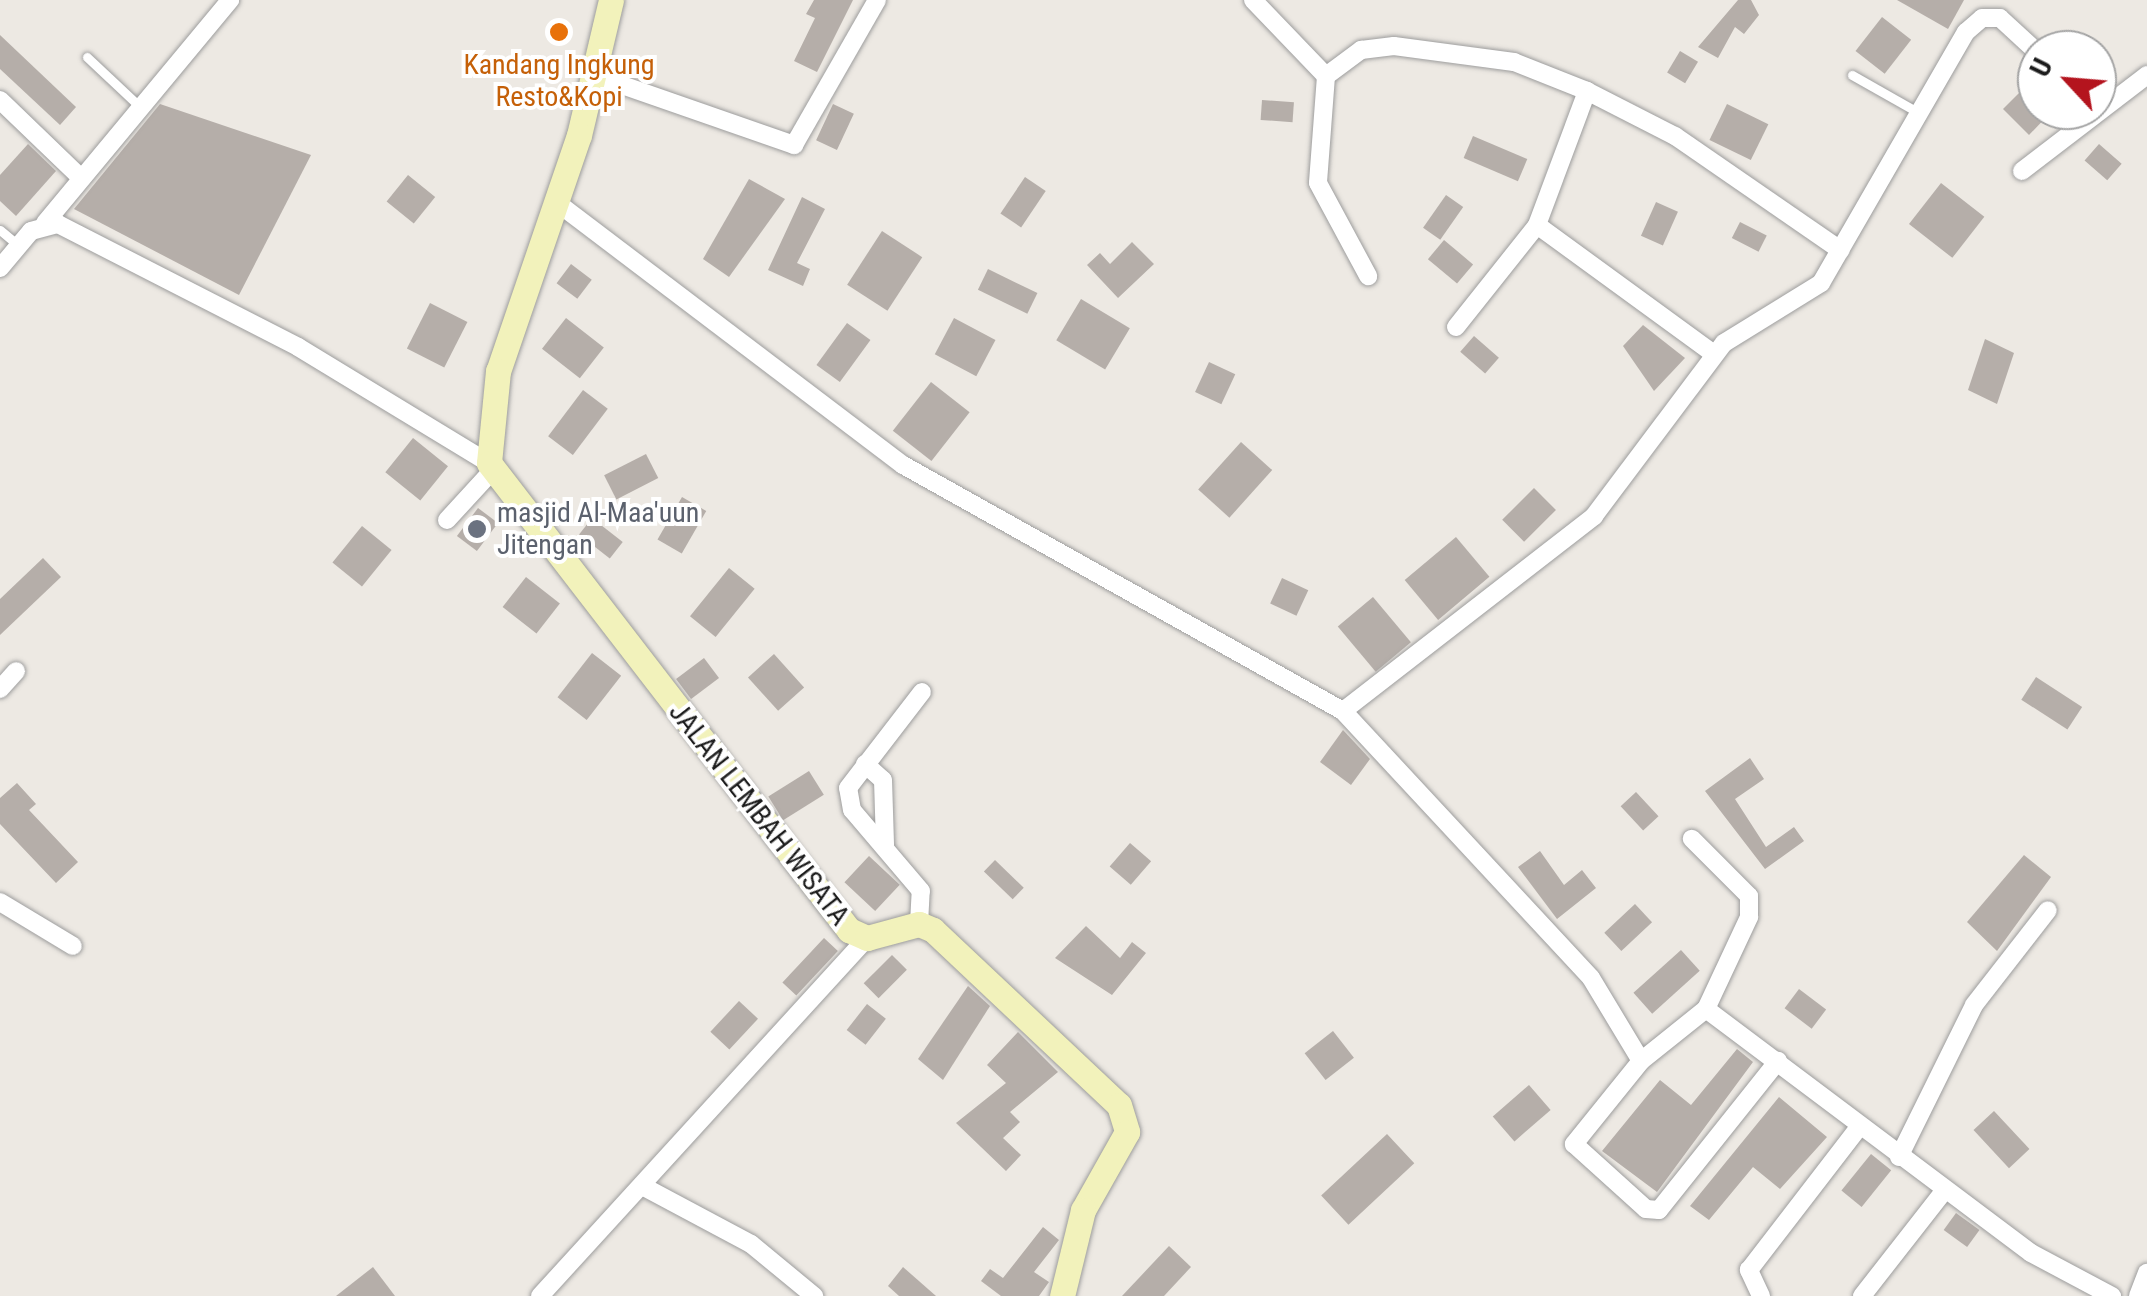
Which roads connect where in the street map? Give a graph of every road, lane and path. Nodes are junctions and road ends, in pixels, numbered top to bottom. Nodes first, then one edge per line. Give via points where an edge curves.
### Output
1 (230, 0) edge
2 (610, 0) edge
3 (877, 0) edge
4 (1253, 0) edge
5 (2017, 32) edge
6 (86, 56) dead end
7 (1852, 75) dead end
8 (2147, 75) edge
9 (596, 76) junction
10 (1326, 76) junction
11 (1587, 91) junction
12 (2117, 97) edge
13 (0, 100) edge
14 (136, 103) junction
15 (1924, 115) junction
16 (2073, 130) edge
17 (2022, 171) dead end
18 (78, 175) junction
19 (555, 201) junction
20 (45, 223) junction
21 (1537, 225) junction
22 (0, 230) edge
23 (18, 245) junction
24 (1840, 250) junction
25 (0, 268) edge
26 (1368, 276) dead end
27 (1456, 327) dead end
28 (1714, 354) junction
29 (458, 438) junction
30 (489, 451) junction
31 (446, 520) dead end
32 (16, 671) dead end
33 (0, 689) edge
34 (922, 692) dead end
35 (1343, 710) junction
36 (865, 764) junction
37 (1692, 839) dead end
38 (885, 844) junction
39 (0, 902) edge
40 (2048, 910) dead end
41 (919, 924) junction
42 (867, 938) junction
43 (73, 946) dead end
44 (1706, 1009) junction
45 (1641, 1061) junction
46 (1778, 1062) junction
47 (1860, 1126) junction
48 (1900, 1157) junction
49 (646, 1188) junction
50 (1944, 1191) junction
51 (2147, 1273) edge
52 (540, 1296) edge
53 (814, 1296) edge
54 (1062, 1296) edge
55 (1761, 1296) edge
56 (1862, 1296) edge
57 (2112, 1296) edge
58 (2138, 1296) edge

1 - 14 street
2 - 9 street
3 - 9 street via 794,144
4 - 10 street
5 - 15 street via 2008,23 1982,18
6 - 14 lane
7 - 15 lane
8 - 12 street
9 - 19 street
10 - 11 street via 1361,50 1502,59
10 - 26 street via 1318,183
11 - 21 street
11 - 24 street via 1675,136
13 - 18 street
14 - 18 street
15 - 24 street
16 - 17 street
18 - 20 street
19 - 30 street via 522,287
19 - 35 street via 903,465
20 - 23 street
20 - 29 street
21 - 27 street
21 - 28 street
22 - 23 lane
23 - 25 street
24 - 28 street via 1801,303
28 - 35 street via 1594,516
29 - 30 street
29 - 30 street
30 - 31 street
30 - 42 street, JALAN LEMBAH WISATA via 850,930
32 - 33 street
34 - 36 street
35 - 45 street via 1590,978
36 - 38 street via 883,780
36 - 38 street via 850,780 849,799
37 - 44 street via 1750,904
38 - 41 street via 921,891
39 - 43 street
40 - 48 street via 1974,1004
41 - 42 street, JALAN LEMBAH WISATA
41 - 54 street via 976,962 1126,1116 1122,1145 1083,1210
42 - 49 street
44 - 45 street
44 - 46 street
45 - 46 street via 1574,1144 1646,1210 1659,1210
46 - 47 street
47 - 48 street
47 - 55 street via 1749,1270
48 - 50 street
49 - 52 street
49 - 53 street via 750,1244
50 - 56 street
50 - 57 street
51 - 58 street

